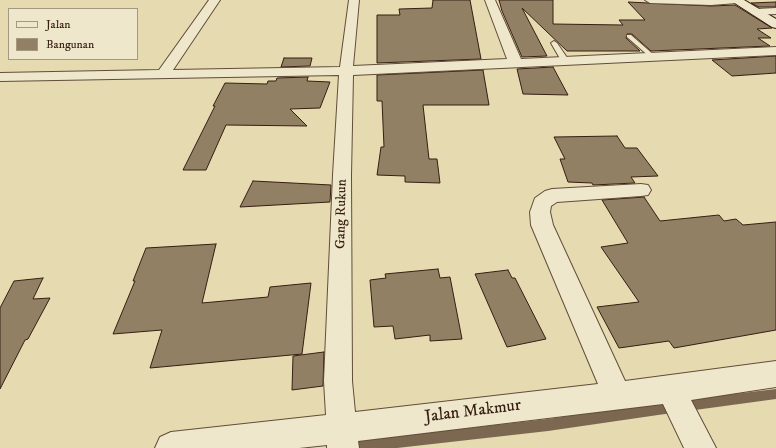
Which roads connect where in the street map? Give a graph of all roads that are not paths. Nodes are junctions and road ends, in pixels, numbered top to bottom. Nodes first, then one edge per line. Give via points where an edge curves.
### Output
1 (215, 0) edge
2 (354, 0) edge
3 (490, 0) edge
4 (650, 0) edge
5 (736, 0) edge
6 (776, 11) edge
7 (756, 12) junction
8 (776, 24) edge
9 (629, 36) dead end
10 (554, 43) dead end
11 (776, 51) edge
12 (653, 58) junction
13 (566, 62) junction
14 (516, 64) junction
15 (346, 71) junction
16 (164, 74) junction
17 (0, 77) edge
18 (641, 190) dead end
19 (776, 374) edge
20 (616, 394) junction
21 (684, 415) edge
22 (343, 439) edge
23 (170, 448) edge

1 - 16 street
2 - 15 street, Gang Rukun
3 - 14 street
4 - 5 street
5 - 7 street
6 - 7 street
7 - 8 street
9 - 12 lane
10 - 13 lane
11 - 12 street
12 - 13 street
13 - 14 street
14 - 15 street
15 - 16 street
15 - 22 street, Gang Rukun via 338,381
16 - 17 street
18 - 20 street via 552,196 542,203 540,212 542,225
19 - 21 street, Jalan Makmur
20 - 21 street, Jalan Makmur
20 - 22 street, Jalan Makmur
22 - 23 street, Jalan Makmur

